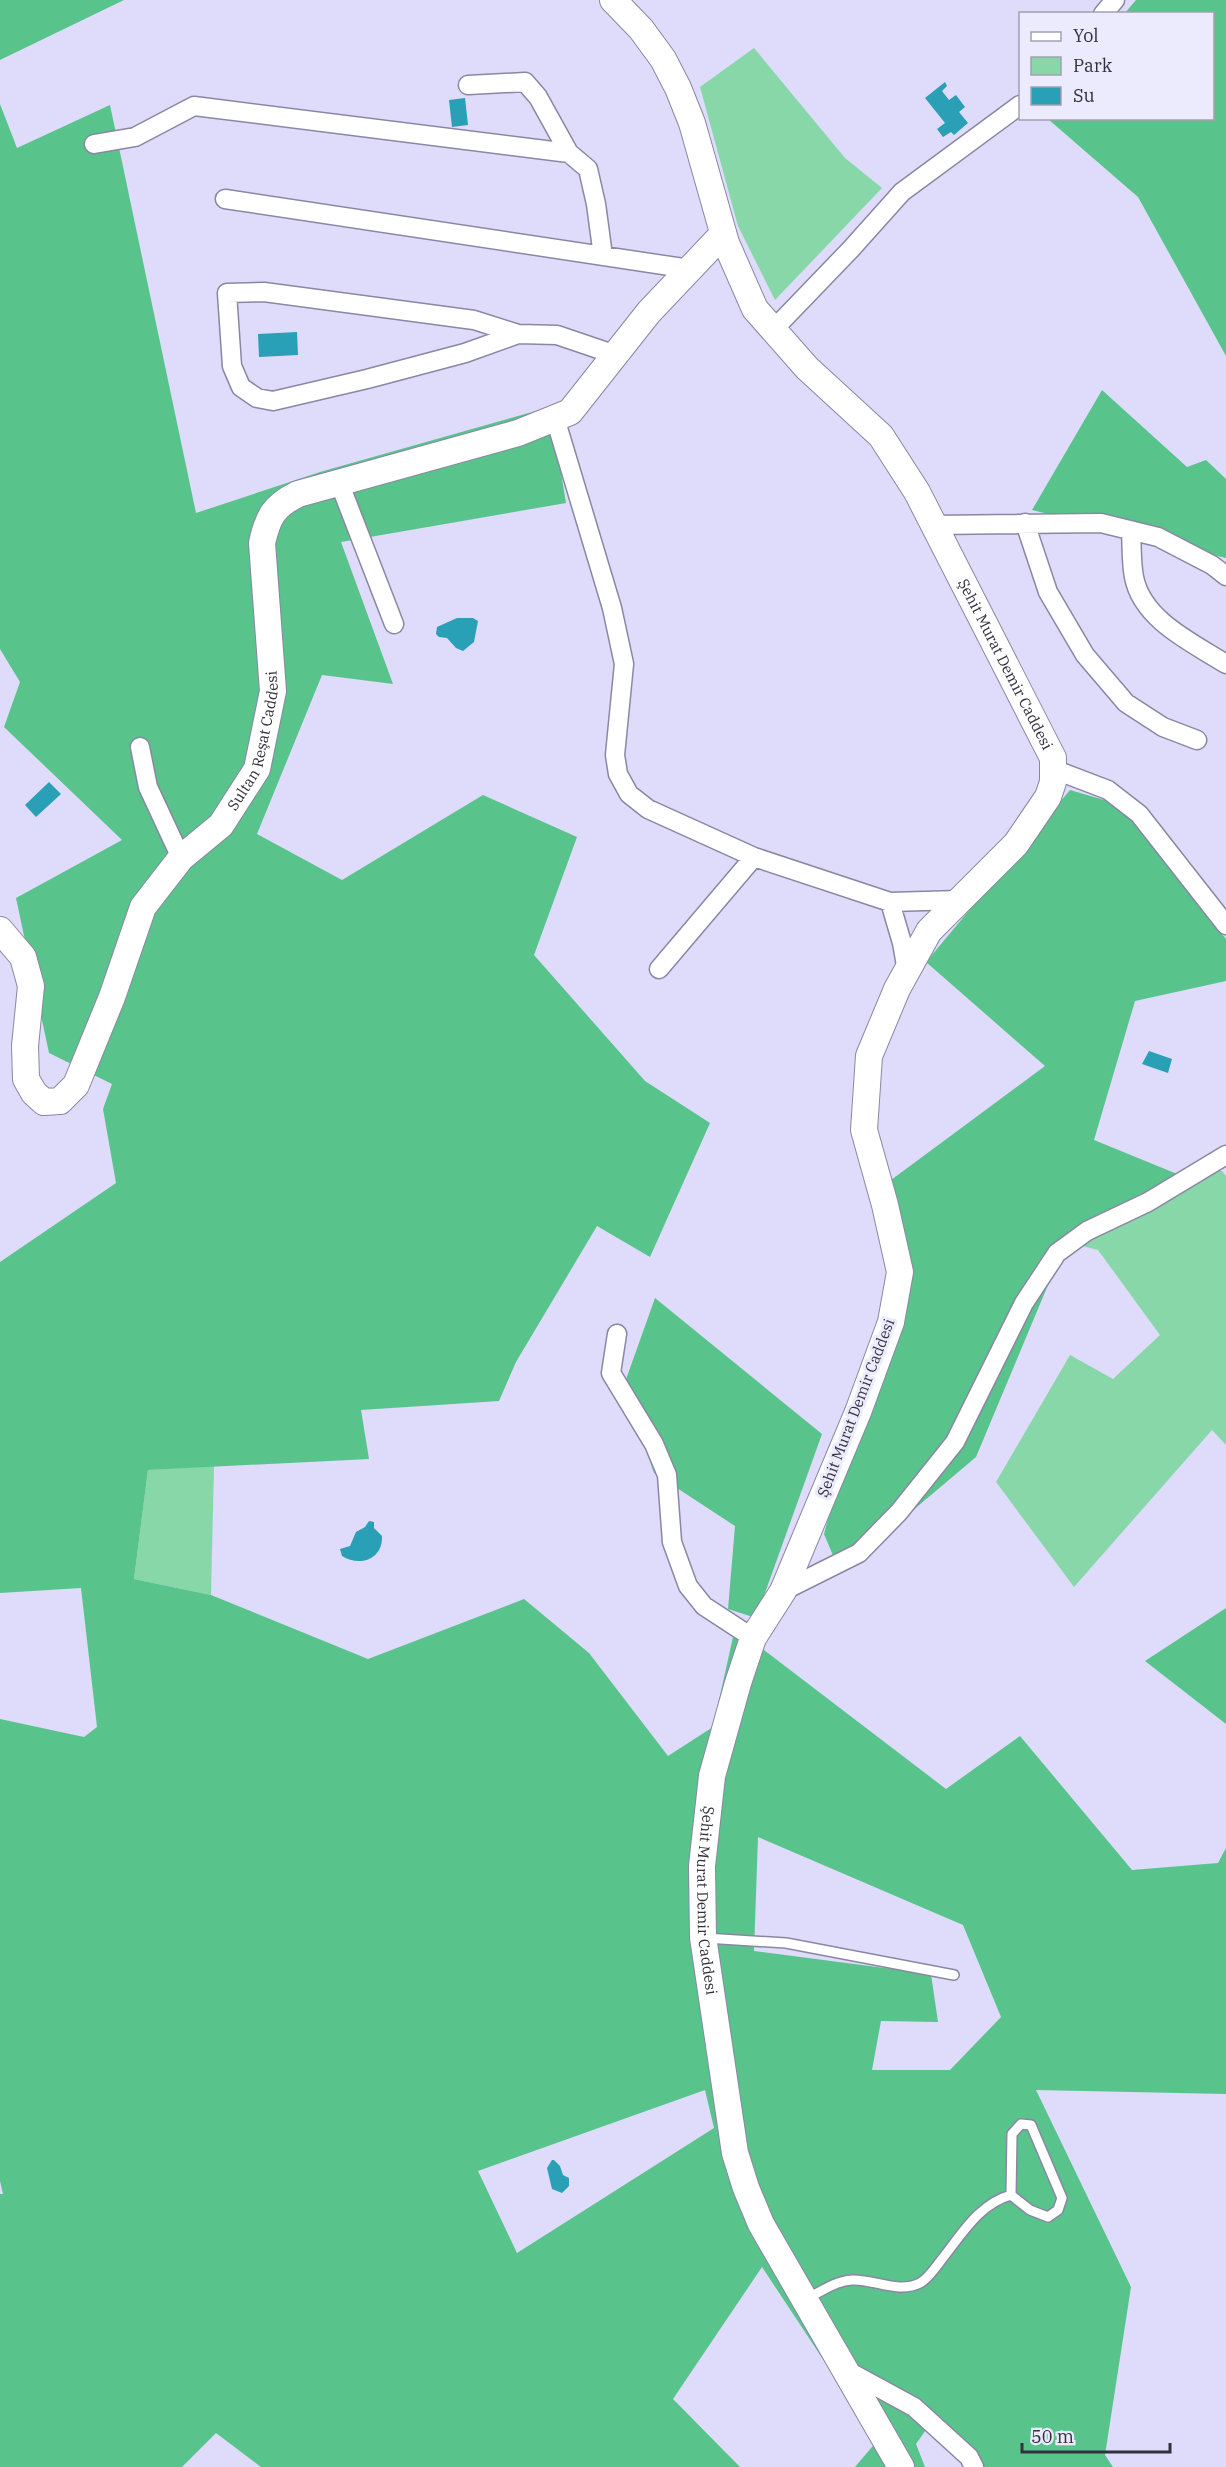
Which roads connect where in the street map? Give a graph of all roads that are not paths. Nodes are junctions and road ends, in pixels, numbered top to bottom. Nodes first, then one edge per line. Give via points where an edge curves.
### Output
1 (613, 0) edge
2 (1115, 0) edge
3 (1105, 12) edge
4 (468, 85) dead end
5 (1019, 106) edge
6 (94, 144) dead end
7 (569, 153) junction
8 (225, 199) dead end
9 (723, 234) junction
10 (603, 256) junction
11 (690, 270) junction
12 (773, 330) junction
13 (518, 334) junction
14 (616, 355) junction
15 (555, 418) junction
16 (339, 482) junction
17 (1025, 523) junction
18 (934, 525) junction
19 (1131, 531) junction
20 (1226, 576) edge
21 (394, 624) dead end
22 (1226, 664) edge
23 (1197, 740) dead end
24 (140, 747) dead end
25 (1053, 770) junction
26 (754, 857) junction
27 (181, 858) junction
28 (960, 900) junction
29 (890, 902) junction
30 (1226, 925) edge
31 (0, 930) edge
32 (659, 969) dead end
33 (907, 971) junction
34 (1224, 1160) edge
35 (618, 1334) dead end
36 (783, 1591) junction
37 (753, 1638) junction
38 (703, 1937) junction
39 (954, 1975) dead end
40 (1011, 2195) junction
41 (804, 2301) junction
42 (844, 2369) junction
43 (901, 2467) edge
44 (974, 2467) edge

1 - 9 street, Şehit Murat Demir Caddesi via 641,29 678,88 692,123
2 - 3 street
4 - 7 street via 525,82 538,97
5 - 12 street via 902,192
6 - 7 street via 135,137 194,106
7 - 10 street via 588,169
8 - 10 street
9 - 11 street, Sultan Reşat Caddesi
9 - 12 street, Şehit Murat Demir Caddesi via 754,309
10 - 11 street
11 - 14 street, Sultan Reşat Caddesi via 649,312
12 - 18 street, Şehit Murat Demir Caddesi via 807,368 881,436
13 - 13 street via 422,365 273,401 257,398 241,387 232,366 227,293 264,292 463,319
13 - 14 street via 557,335
14 - 15 street, Sultan Reşat Caddesi via 570,412
15 - 16 street, Sultan Reşat Caddesi via 518,433
15 - 26 street via 612,608 624,664 615,755 618,774 629,794 648,809
16 - 21 street
16 - 27 street, Sultan Reşat Caddesi via 298,494 281,503 267,520 262,543 273,691 257,769 221,825
17 - 18 street
17 - 19 street via 1101,524
17 - 23 street via 1048,592 1085,656 1126,703 1163,727
18 - 25 street, Şehit Murat Demir Caddesi via 1053,758
19 - 20 street via 1158,537
19 - 22 street via 1134,578 1147,607
24 - 27 street via 148,787
25 - 28 street, Şehit Murat Demir Caddesi via 1048,797 1016,844
25 - 30 street via 1108,790 1139,814
26 - 29 street
26 - 32 street
27 - 31 street, Sultan Reşat Caddesi via 143,907 76,1085 60,1101 44,1102 26,1079 31,986 23,957
28 - 29 street
28 - 33 street, Şehit Murat Demir Caddesi via 929,931
29 - 33 street
33 - 36 street, Şehit Murat Demir Caddesi via 869,1056 864,1130 900,1272 891,1322
34 - 36 street via 1086,1231 1057,1253 1024,1303 955,1442 899,1512 859,1553
35 - 37 street via 610,1373 654,1444 667,1475 672,1542 688,1586 704,1606
36 - 37 street, Şehit Murat Demir Caddesi
37 - 38 street, Şehit Murat Demir Caddesi via 712,1776 702,1866
38 - 39 lane via 786,1942
38 - 41 street, Şehit Murat Demir Caddesi via 735,2153 761,2224
40 - 40 lane via 1029,2210 1048,2217 1061,2205 1062,2198 1032,2126 1026,2124 1012,2134
40 - 41 lane via 980,2212 929,2275 916,2284 902,2287 850,2280
41 - 42 street, Şehit Murat Demir Caddesi
42 - 43 street, Şehit Murat Demir Caddesi
42 - 44 street via 914,2407 969,2457

